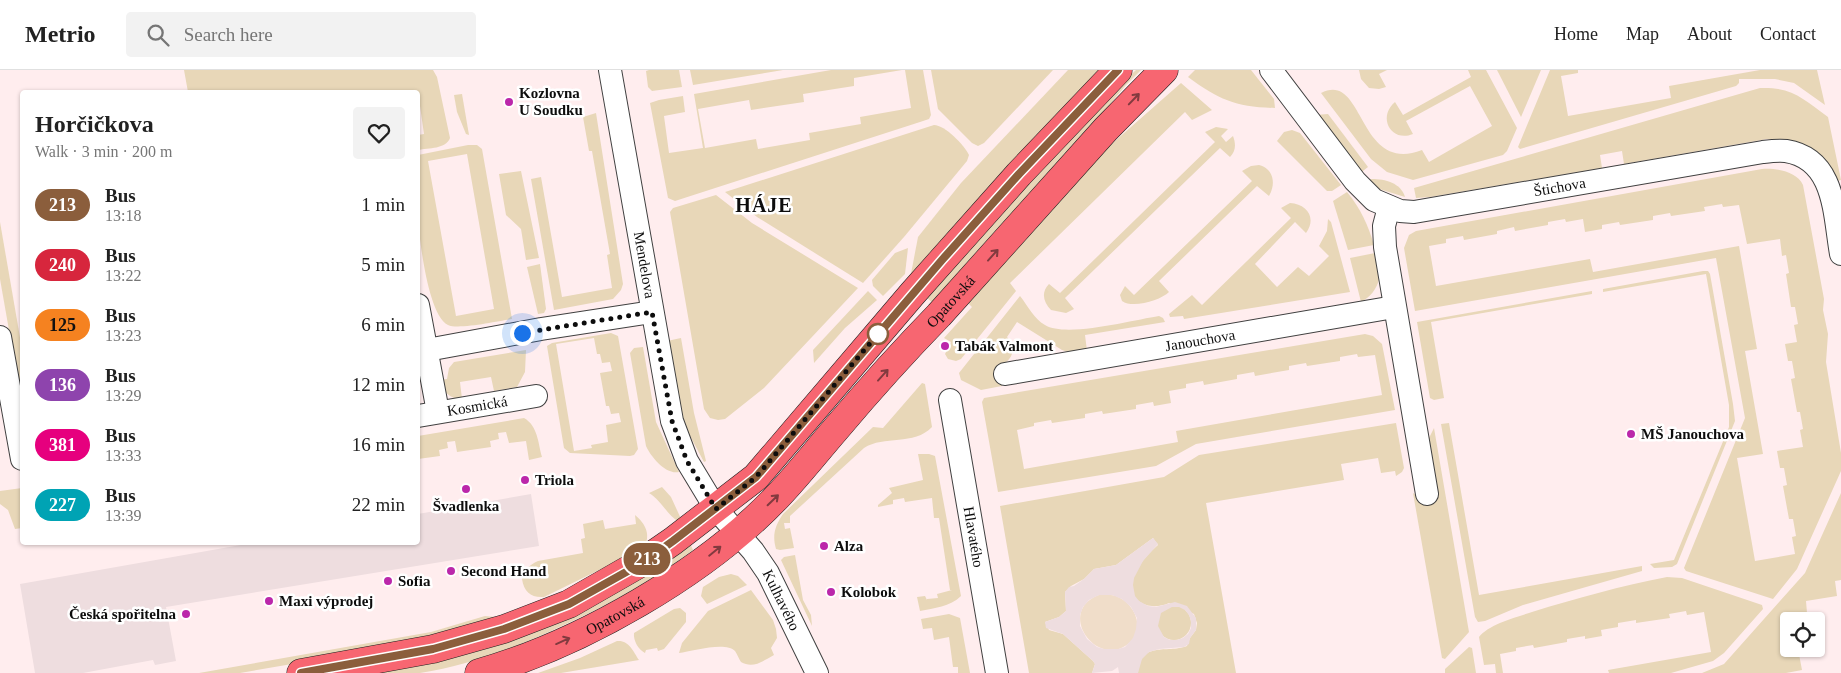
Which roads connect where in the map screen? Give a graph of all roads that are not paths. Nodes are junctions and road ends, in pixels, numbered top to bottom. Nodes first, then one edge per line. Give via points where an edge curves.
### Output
1 (610, 70) edge
2 (1118, 70) edge
3 (1164, 70) edge
4 (1271, 70) edge
5 (1389, 207) junction
6 (1841, 254) edge
7 (1394, 307) junction
8 (652, 312) junction
9 (420, 315) edge
10 (0, 337) edge
11 (427, 350) junction
12 (1004, 374) dead end
13 (536, 396) dead end
14 (950, 400) dead end
15 (428, 414) edge
16 (20, 448) edge
17 (1427, 494) dead end
18 (716, 509) junction
19 (737, 533) junction
20 (302, 673) edge
21 (479, 673) edge
22 (817, 673) edge
23 (997, 673) edge

1 - 8 street, Mendelova
2 - 18 main road, Opatovská via 930,273 756,477
19 -> 3 main road, Opatovská via 777,496 912,342
4 - 5 street, Štichova via 1355,182 1374,200
5 - 6 street, Štichova via 1414,212 1763,152 1785,151 1809,159 1823,174
5 - 7 street via 1384,226 1385,247
7 - 12 street, Janouchova
7 - 17 street
8 - 11 street
8 - 18 street, Mendelova via 672,421 687,461
9 - 11 street
10 - 16 street
11 - 15 street
13 - 15 street, Kosmická
14 - 23 street, Hlavatého
18 - 19 street
18 - 20 main road, Opatovská via 644,562 569,604 535,618 478,638 433,649
21 -> 19 main road, Opatovská via 518,661 616,615 692,569
19 - 22 street, Kulhavého via 768,573

